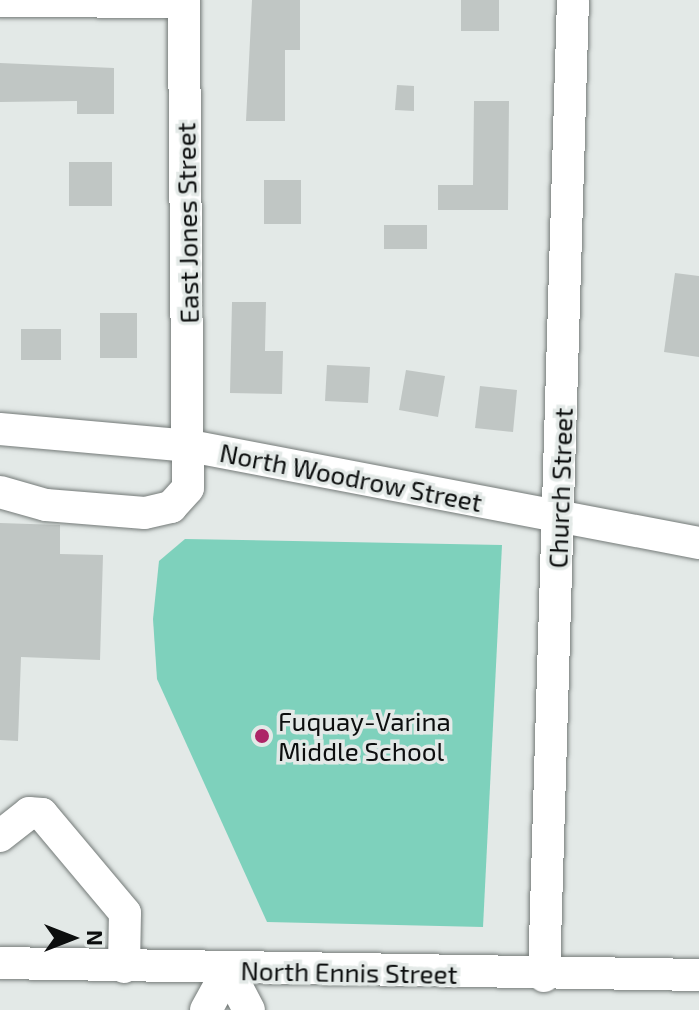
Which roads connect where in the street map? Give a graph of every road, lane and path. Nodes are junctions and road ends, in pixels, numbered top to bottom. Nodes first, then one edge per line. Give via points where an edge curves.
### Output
1 (573, 0) edge
2 (0, 1) edge
3 (184, 1) edge
4 (0, 429) edge
5 (190, 446) junction
6 (0, 492) edge
7 (559, 516) junction
8 (699, 543) edge
9 (0, 836) edge
10 (0, 963) edge
11 (124, 967) junction
12 (228, 970) junction
13 (699, 975) edge
14 (544, 976) junction
15 (206, 1010) edge
16 (249, 1010) edge

1 - 7 street, Church Street
2 - 3 street
3 - 5 street, East Jones Street
4 - 5 street, North Woodrow Street
5 - 6 street, East Jones Street via 184,496 145,513 46,505
5 - 7 street, North Woodrow Street
7 - 8 street, North Woodrow Street
7 - 14 street, Church Street
9 - 11 street via 29,813 42,814 125,913
10 - 11 street, North Ennis Street
11 - 12 street, North Ennis Street
12 - 14 street, North Ennis Street
12 - 15 street
12 - 16 street
13 - 14 street, North Ennis Street

